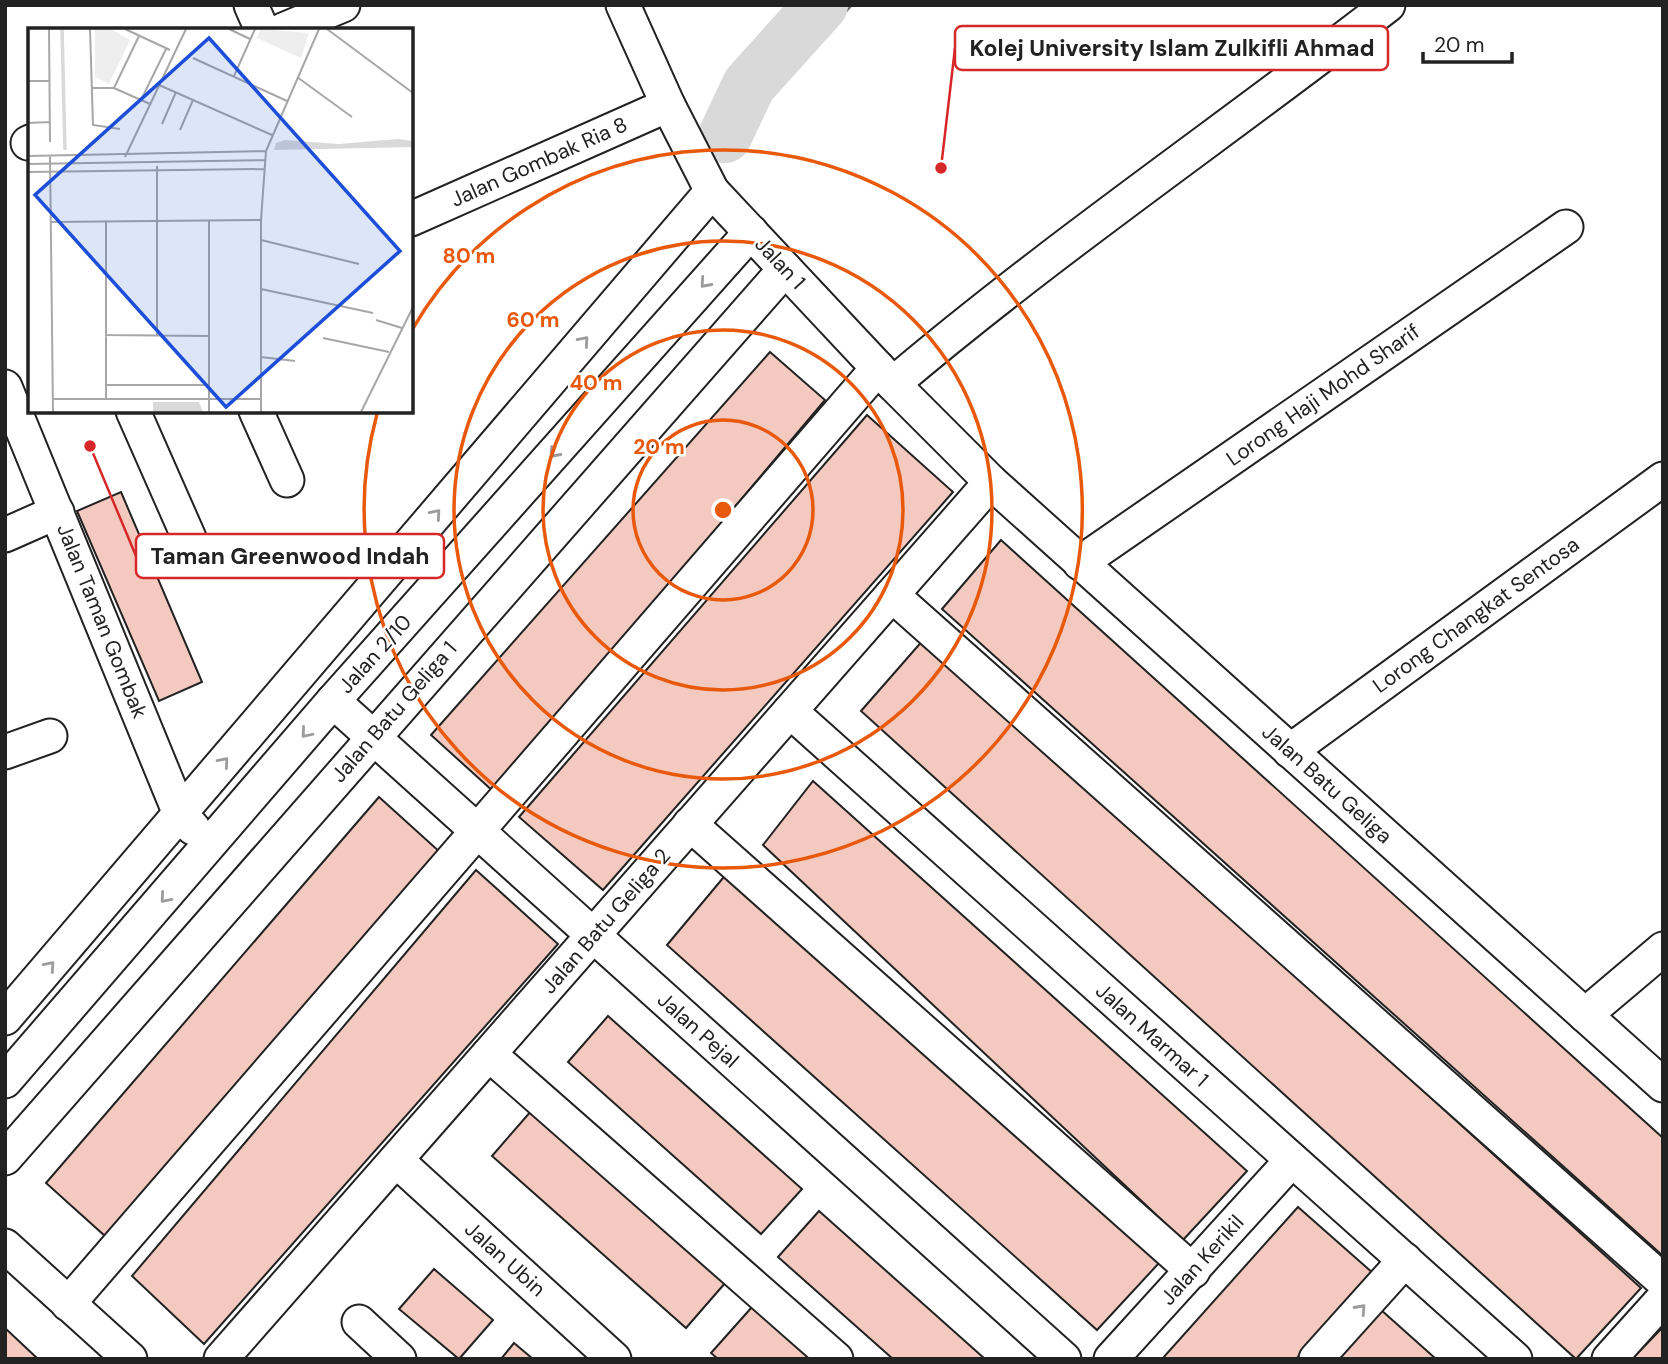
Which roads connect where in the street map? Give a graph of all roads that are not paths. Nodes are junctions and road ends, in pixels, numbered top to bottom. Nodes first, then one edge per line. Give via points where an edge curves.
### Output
1 (251, 5) edge
2 (343, 5) edge
3 (623, 5) edge
4 (1388, 5) edge
5 (261, 28) edge
6 (288, 28) edge
7 (668, 105) junction
8 (712, 191) junction
9 (413, 218) edge
10 (1566, 228) dead end
11 (751, 232) junction
12 (785, 269) junction
13 (885, 376) junction
14 (15, 391) edge
15 (134, 413) edge
16 (257, 413) edge
17 (1663, 479) edge
18 (287, 480) dead end
19 (991, 482) junction
20 (57, 512) junction
21 (6, 534) edge
22 (189, 538) dead end
23 (1080, 563) junction
24 (892, 595) junction
25 (333, 701) junction
26 (790, 711) junction
27 (50, 736) dead end
28 (372, 737) junction
29 (1290, 751) junction
30 (5, 752) edge
31 (180, 814) junction
32 (690, 824) junction
33 (478, 832) junction
34 (210, 846) junction
35 (593, 936) junction
36 (1663, 949) edge
37 (1584, 1015) junction
38 (5, 1018) edge
39 (489, 1054) junction
40 (5, 1080) edge
41 (1663, 1085) edge
42 (5, 1158) edge
43 (396, 1160) junction
44 (1292, 1160) junction
45 (5, 1246) edge
46 (1405, 1259) junction
47 (1193, 1270) junction
48 (1663, 1281) edge
49 (1663, 1299) edge
50 (68, 1304) junction
51 (359, 1322) dead end
52 (1507, 1356) edge
53 (130, 1359) edge
54 (221, 1359) edge
55 (399, 1359) edge
56 (614, 1359) edge
57 (836, 1359) edge
58 (1064, 1359) edge
59 (1111, 1359) edge
60 (1316, 1359) edge
61 (1609, 1359) edge

1 - 5 street
2 - 6 street
3 - 7 street, Jalan 1
4 - 13 street via 1249,113
7 - 8 street, Jalan 1
7 - 9 street, Jalan Gombak Ria 8
8 - 11 street, Jalan 1
31 -> 8 street, Jalan 2/10
10 - 23 street, Lorong Haji Mohd Sharif
11 - 12 street, Jalan 1
11 -> 25 street, Jalan 2/10
12 - 13 street, Jalan 1
12 - 28 street, Jalan Batu Geliga 1
13 - 19 street, Jalan 1
13 - 33 street
14 - 20 street, Jalan Taman Gombak
15 - 22 street
16 - 18 street
17 - 29 street, Lorong Changkat Sentosa
19 - 23 street, Jalan Batu Geliga
19 - 24 street, Jalan Batu Geliga 2
20 - 21 street
20 - 31 street, Jalan Taman Gombak
23 - 29 street, Jalan Batu Geliga
24 - 26 street, Jalan Batu Geliga 2
24 - 48 street
25 - 28 street, Jalan Pejal
25 -> 34 street, Jalan 2/10
26 - 32 street, Jalan Batu Geliga 2
26 - 44 street, Jalan Marmar 1
27 - 30 street
28 - 33 street, Jalan Pejal
28 - 42 street, Jalan Batu Geliga 1
29 - 37 street, Jalan Batu Geliga
31 - 34 street, Jalan Taman Gombak
38 -> 31 street, Jalan 2/10
32 - 35 street, Jalan Batu Geliga 2
32 - 47 street
33 - 35 street, Jalan Pejal
33 - 50 street
34 -> 40 street, Jalan 2/10
35 - 39 street, Jalan Batu Geliga 2
35 - 58 street, Jalan Pejal
36 - 37 street
37 - 41 street, Jalan Batu Geliga
39 - 43 street, Jalan Batu Geliga 2
39 - 57 street
43 - 54 street, Jalan Batu Geliga 2
43 - 56 street, Jalan Ubin
44 - 46 street, Jalan Marmar 1
44 - 47 street, Jalan Kerikil
45 - 50 street
46 - 52 street, Jalan Marmar 1
60 -> 46 street
47 - 59 street, Jalan Kerikil
49 - 61 street
50 - 53 street
51 - 55 street

